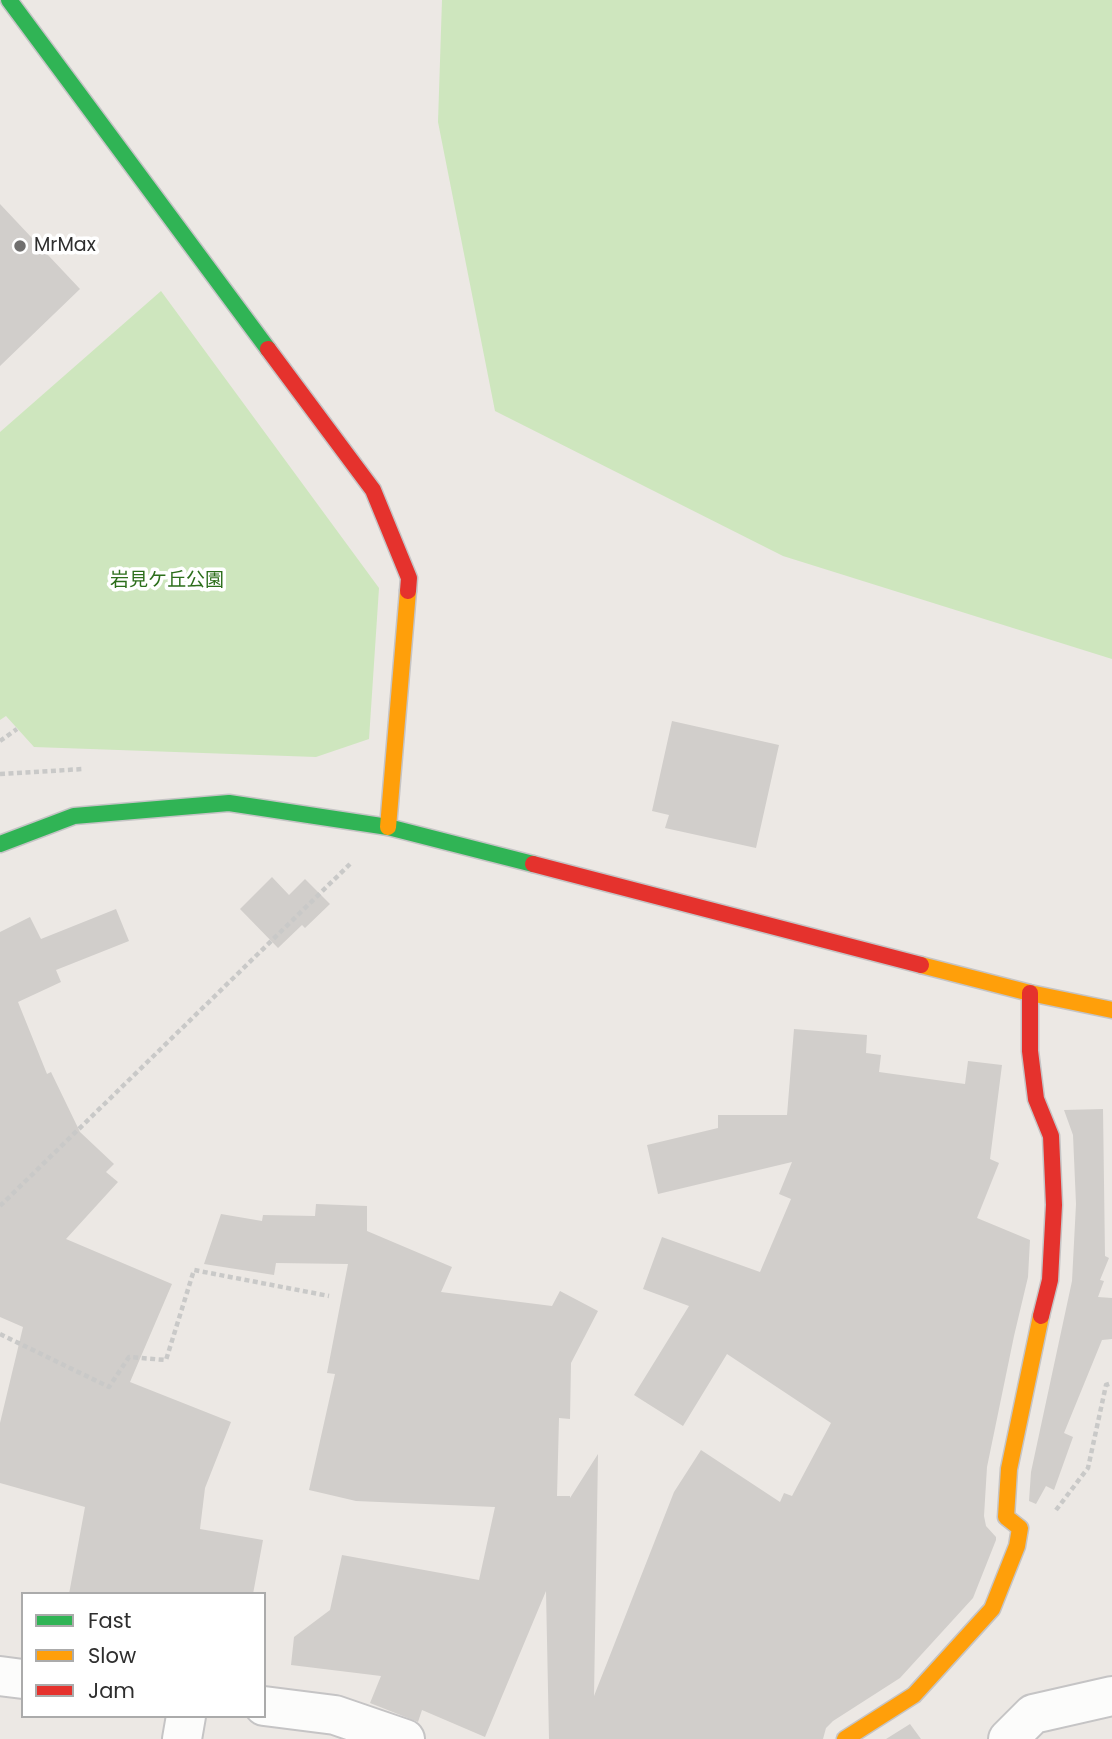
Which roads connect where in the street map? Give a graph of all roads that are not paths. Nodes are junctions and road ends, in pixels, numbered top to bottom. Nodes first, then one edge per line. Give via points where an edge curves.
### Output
1 (9, 0) edge
2 (388, 827) junction
3 (0, 844) edge
4 (1030, 993) junction
5 (1112, 1010) edge
6 (0, 1676) edge
7 (21, 1679) edge
8 (1112, 1696) edge
9 (266, 1706) edge
10 (186, 1718) edge
11 (182, 1739) edge
12 (405, 1739) edge
13 (845, 1739) edge
14 (1008, 1739) edge

1 - 2 street via 373,490 409,578
2 - 3 street via 229,803 74,816
2 - 4 street
4 - 5 street
4 - 13 street via 1036,1099 1051,1136 1053,1217 1050,1280 1009,1469 1006,1517 1020,1528 1017,1546 992,1609 957,1650 914,1695
6 - 7 street
8 - 14 street via 1033,1714
9 - 12 street via 335,1715
10 - 11 street

